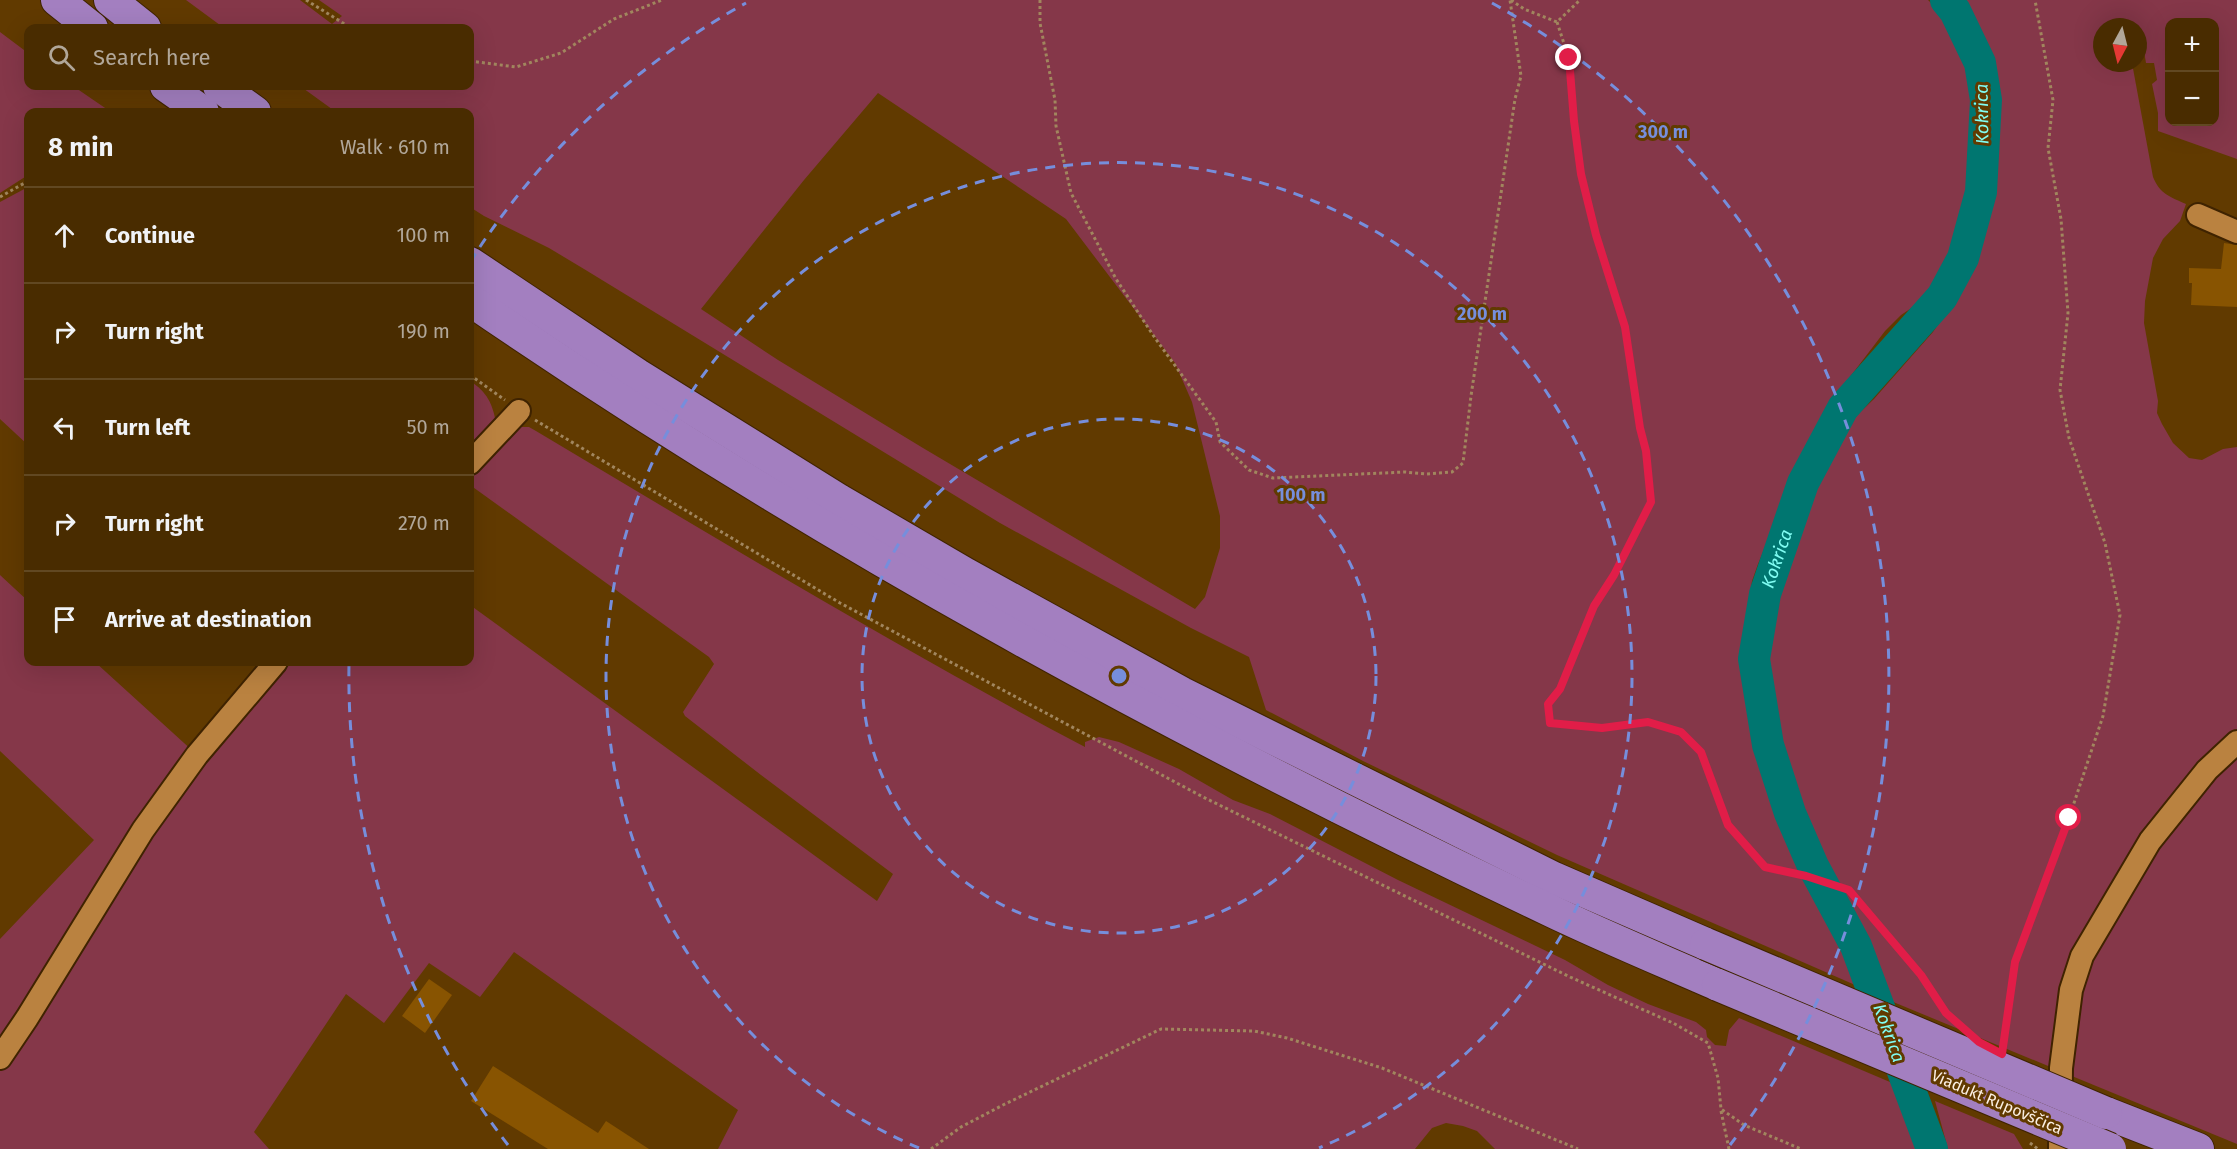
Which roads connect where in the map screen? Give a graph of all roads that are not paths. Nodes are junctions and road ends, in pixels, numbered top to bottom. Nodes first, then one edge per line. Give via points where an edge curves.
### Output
1 (57, 0) edge
2 (110, 0) edge
3 (87, 24) edge
4 (141, 24) edge
5 (172, 90) edge
6 (225, 90) edge
7 (197, 108) edge
8 (249, 108) edge
9 (2198, 215) dead end
10 (2237, 232) edge
11 (474, 265) edge
12 (474, 303) edge
13 (519, 411) road end
14 (474, 459) edge
15 (273, 666) edge
16 (2237, 742) edge
17 (0, 1058) edge
18 (2060, 1149) edge
19 (2110, 1149) edge
20 (2198, 1149) edge

1 - 3 highway
2 - 4 highway
5 - 7 highway
6 - 8 highway
9 - 10 street
11 - 20 highway, Viadukt Rupovščica, bridge via 668,394 839,500 1182,693 1554,878
12 - 19 highway, Viadukt Rupovščica, bridge via 841,538 1038,651 1305,790 1550,911
13 - 14 street
15 - 17 street via 197,755 144,830
16 - 18 street via 2207,770 2150,841 2082,956 2070,990 2061,1068

